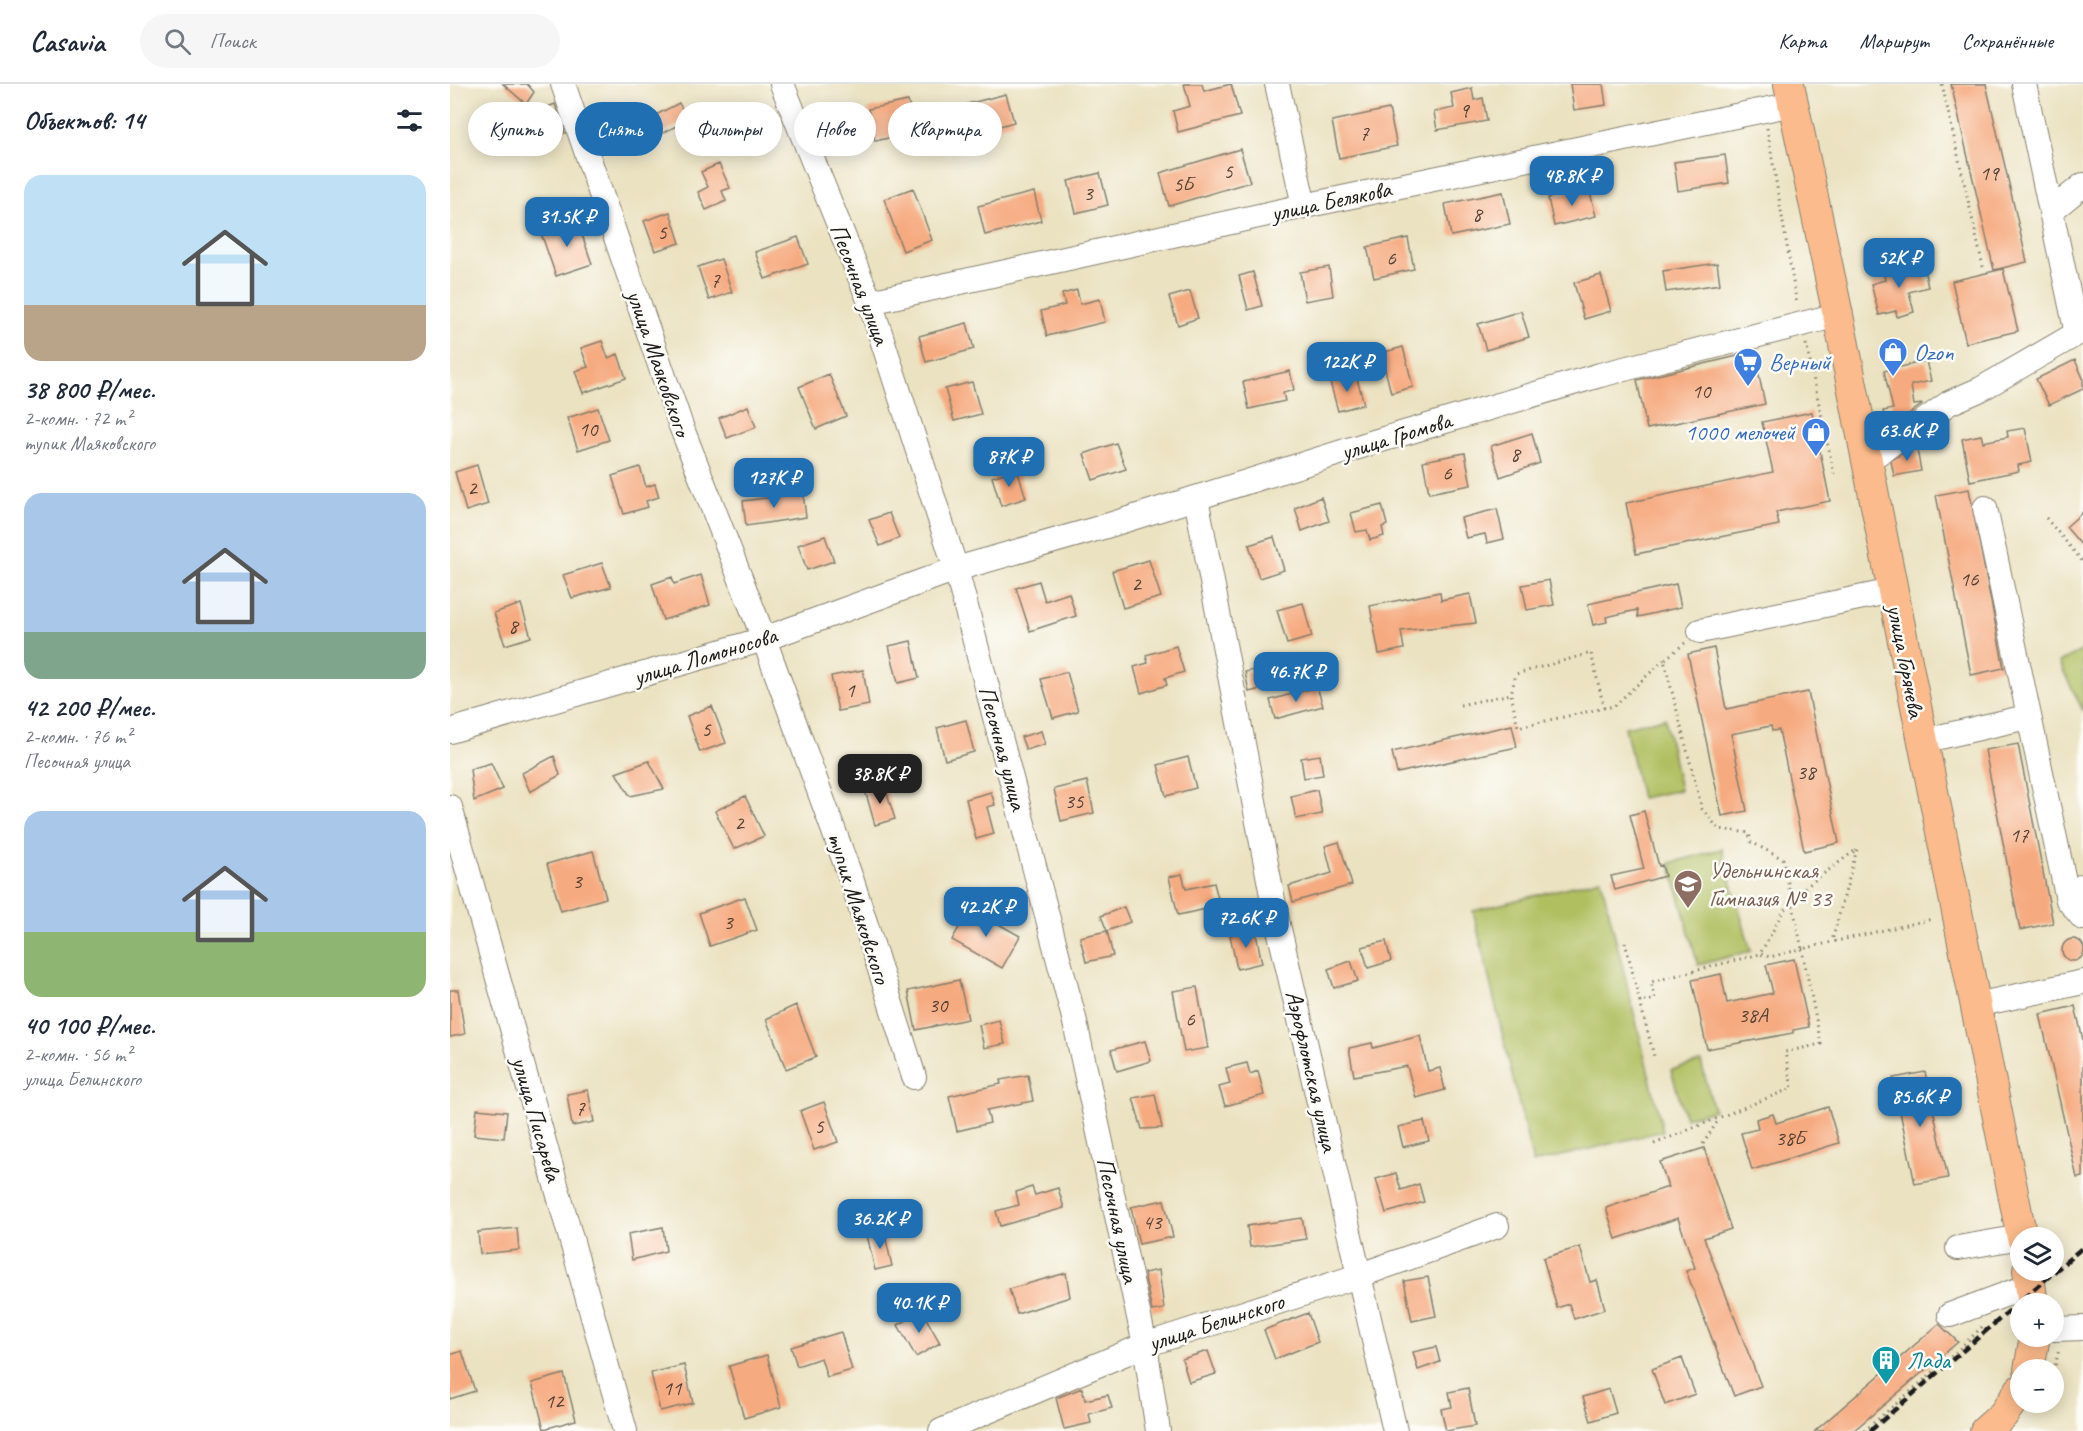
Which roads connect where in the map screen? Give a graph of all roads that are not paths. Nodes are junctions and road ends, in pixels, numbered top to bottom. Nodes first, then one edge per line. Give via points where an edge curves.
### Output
1 (563, 84) edge
2 (782, 84) edge
3 (1277, 84) edge
4 (2024, 84) edge
5 (1794, 90) edge
6 (2083, 185) edge
7 (1304, 206) junction
8 (2052, 210) junction
9 (870, 302) junction
10 (1838, 315) junction
11 (2080, 332) edge
12 (1866, 462) junction
13 (1196, 498) junction
14 (1985, 508) dead end
15 (957, 568) junction
16 (1892, 591) junction
17 (1700, 631) road end
18 (764, 639) junction
19 (2027, 717) junction
20 (450, 731) edge
21 (1922, 741) junction
22 (450, 807) edge
23 (2078, 901) edge
24 (2083, 982) edge
25 (1976, 1005) junction
26 (914, 1077) dead end
27 (1497, 1226) dead end
28 (2019, 1227) edge
29 (2010, 1239) edge
30 (1958, 1248) dead end
31 (1358, 1276) junction
32 (2031, 1286) edge
33 (1950, 1315) dead end
34 (2083, 1328) edge
35 (2064, 1329) edge
36 (1144, 1345) junction
37 (2010, 1405) edge
38 (625, 1431) edge
39 (941, 1431) edge
40 (1158, 1431) edge
41 (1395, 1431) edge
42 (1985, 1431) edge

1 - 18 street, улица Маяковского via 681,426
2 - 9 street, Песочная улица
3 - 7 street
4 - 8 street
5 - 7 street, улица Белякова via 1764,110
5 - 10 main road, улица Горячева
6 - 8 street
7 - 9 street, улица Белякова
8 - 11 street
9 - 15 street, Песочная улица
10 - 12 main road, улица Горячева
10 - 13 street, улица Громова via 1600,375
11 - 12 street via 1981,389 1948,403
12 - 16 main road, улица Горячева
13 - 15 street, улица Громова
13 - 31 street, Аэрофлотская улица via 1276,916
14 - 19 street
15 - 18 street, улица Ломоносова
15 - 36 street, Песочная улица via 1074,1018
16 - 17 street
16 - 21 main road, улица Горячева
18 - 20 street, улица Ломоносова
18 - 26 street, тупик Маяковского via 852,880
19 - 21 street
19 - 23 street
21 - 25 main road, улица Горячева
22 - 38 street, улица Писарева
24 - 25 street
25 - 28 main road, улица Горячева
27 - 31 street, улица Белинского
29 - 30 street
31 - 36 street, улица Белинского
31 - 41 street, Аэрофлотская улица
32 - 33 street
34 - 35 street
36 - 39 street, улица Белинского
36 - 40 street, Песочная улица
37 - 42 main road

